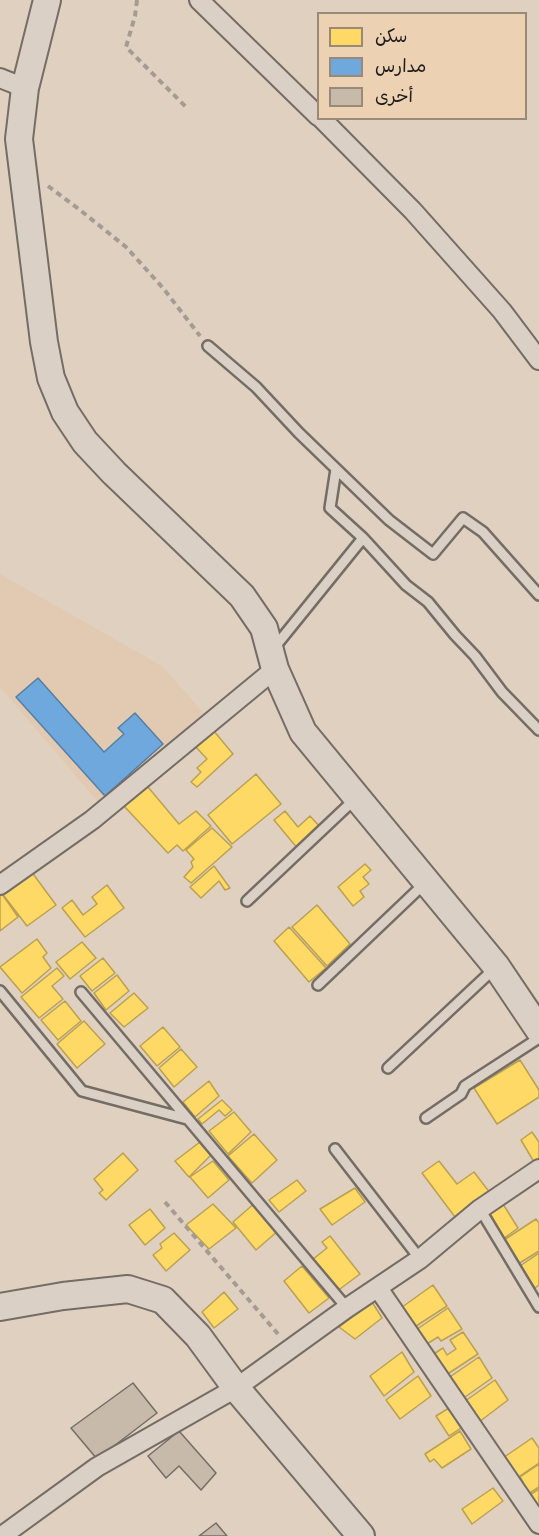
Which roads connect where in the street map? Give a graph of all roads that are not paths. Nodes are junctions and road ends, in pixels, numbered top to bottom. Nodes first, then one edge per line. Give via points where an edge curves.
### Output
1 (47, 0) edge
2 (199, 0) edge
3 (7, 83) edge
4 (317, 114) edge
5 (323, 120) edge
6 (208, 346) road end
7 (539, 360) edge
8 (336, 469) junction
9 (363, 538) junction
10 (539, 595) edge
11 (273, 660) junction
12 (539, 730) edge
13 (357, 797) junction
14 (426, 882) junction
15 (0, 885) edge
16 (247, 901) dead end
17 (496, 966) junction
18 (318, 985) dead end
19 (0, 991) edge
20 (81, 992) dead end
21 (539, 1030) edge
22 (539, 1038) edge
23 (388, 1068) dead end
24 (426, 1118) dead end
25 (187, 1119) junction
26 (335, 1149) dead end
27 (539, 1169) edge
28 (480, 1209) junction
29 (420, 1259) junction
30 (378, 1288) junction
31 (0, 1307) edge
32 (539, 1307) edge
33 (347, 1308) junction
34 (236, 1388) junction
35 (539, 1524) edge
36 (2, 1536) edge
37 (361, 1536) edge

1 - 3 street
2 - 4 street
3 - 11 street via 19,139 44,342 51,378 65,412 85,442 114,473 242,596 264,628
5 - 7 street via 413,211 502,311
6 - 8 lane via 256,387
8 - 9 lane via 330,508
8 - 10 lane via 389,520 433,554 463,518 483,532
9 - 11 lane
9 - 12 lane via 406,585 429,602 502,692
11 - 13 street via 303,732
11 - 15 street via 92,820
13 - 14 street
13 - 16 lane
14 - 17 street
14 - 18 lane
17 - 21 street
17 - 23 lane
19 - 25 lane via 82,1091
20 - 25 lane
22 - 24 lane via 465,1086 462,1094
25 - 33 lane
26 - 29 lane
27 - 28 street
28 - 29 street
28 - 32 lane
29 - 30 street
30 - 33 street
30 - 35 street
31 - 34 street via 128,1289 163,1300 198,1336
33 - 34 street
34 - 36 street via 97,1467
34 - 37 street

